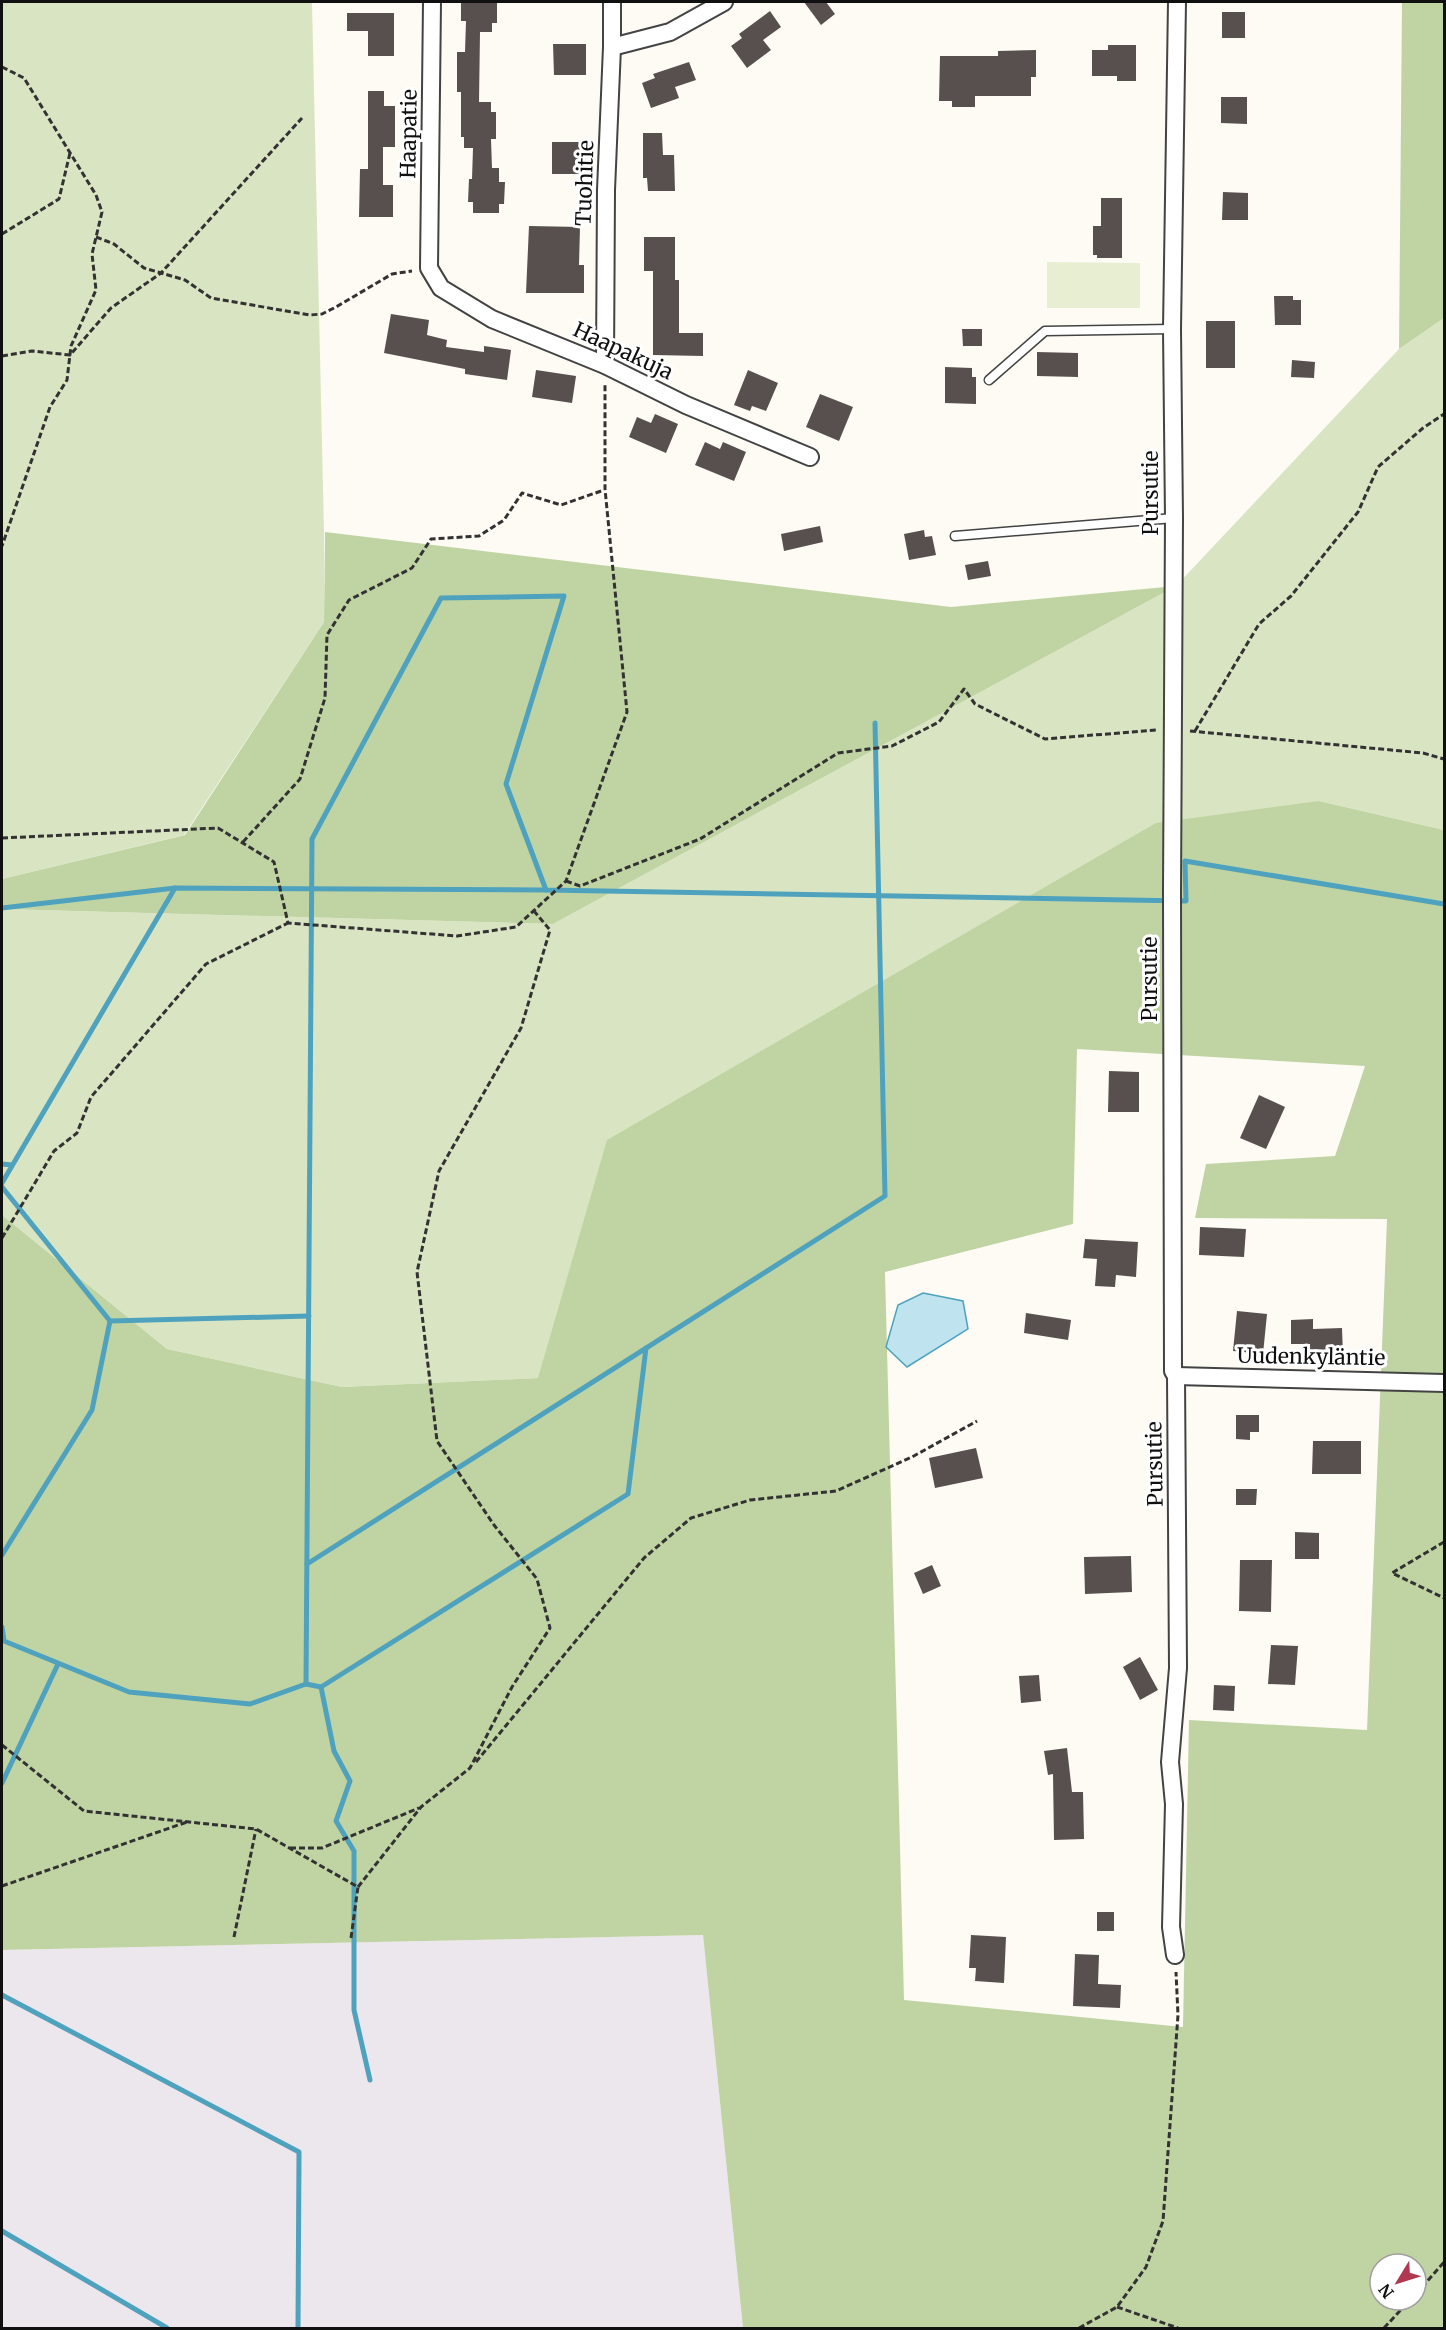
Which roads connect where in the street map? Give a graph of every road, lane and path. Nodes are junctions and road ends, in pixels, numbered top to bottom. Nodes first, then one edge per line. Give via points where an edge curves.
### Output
1 (432, 2) edge
2 (612, 2) edge
3 (724, 2) edge
4 (1177, 2) edge
5 (612, 48) junction
6 (2, 67) edge
7 (302, 118) dead end
8 (70, 153) junction
9 (2, 234) edge
10 (96, 237) junction
11 (429, 268) junction
12 (160, 273) junction
13 (1172, 329) junction
14 (70, 355) junction
15 (2, 356) edge
16 (605, 365) junction
17 (989, 380) dead end
18 (1444, 414) edge
19 (810, 458) dead end
20 (604, 489) junction
21 (1174, 518) junction
22 (955, 536) dead end
23 (2, 546) edge
24 (1173, 729) junction
25 (1195, 731) junction
26 (1444, 759) edge
27 (2, 837) edge
28 (243, 842) junction
29 (566, 881) junction
30 (534, 911) junction
31 (288, 923) junction
32 (2, 1238) edge
33 (1176, 1376) junction
34 (1444, 1383) edge
35 (977, 1421) dead end
36 (1444, 1542) edge
37 (1444, 1598) edge
38 (2, 1745) edge
39 (470, 1768) junction
40 (421, 1807) junction
41 (189, 1822) junction
42 (256, 1829) junction
43 (289, 1848) junction
44 (2, 1886) edge
45 (358, 1887) junction
46 (234, 1937) dead end
47 (351, 1938) dead end
48 (1175, 1955) joint
49 (1444, 2262) edge
50 (1428, 2280) edge
51 (1117, 2307) junction
52 (1399, 2312) edge
53 (1079, 2328) edge
54 (1178, 2328) edge
55 (1384, 2328) edge

1 - 11 street, Haapatie
2 - 5 street, Tuohitie
3 - 5 street via 670,32
4 - 13 street, Pursutie
5 - 16 street, Tuohitie
6 - 8 path via 24,78
7 - 12 path
8 - 9 path via 59,199
8 - 10 path via 102,212
10 - 12 path via 114,244 144,268
10 - 14 path via 92,254 96,290
11 - 12 path via 392,274 322,314 310,315 211,298 185,280
11 - 16 street, Haapakuja via 441,288 483,314
12 - 14 path via 111,308
13 - 17 lane via 1045,331
13 - 21 street, Pursutie
14 - 15 path via 32,351
14 - 23 path via 67,380 50,407
16 - 19 street, Haapakuja
16 - 20 path
18 - 25 path via 1378,467 1358,512 1291,596 1259,624
20 - 28 path via 561,505 522,493 504,520 479,536 431,538 412,568 350,600 327,636 325,698 300,779
20 - 29 path via 627,712
21 - 22 lane
21 - 24 street, Pursutie
24 - 25 path
24 - 29 path via 1046,739 975,705 964,689 939,722 892,746 838,753 700,838 580,886
24 - 33 street, Pursutie
25 - 26 path via 1423,753
27 - 28 path via 218,828
28 - 31 path via 274,862
29 - 30 path
30 - 31 path via 516,927 457,936
30 - 39 path via 550,930 521,1028 439,1171 417,1272 437,1441 537,1580 550,1628 512,1687
31 - 32 path via 207,964 91,1097 77,1133 54,1151
33 - 34 street, Uudenkyläntie
33 - 48 street, Pursutie via 1178,1668 1170,1762 1174,1804 1171,1927
35 - 39 path via 912,1457 836,1491 750,1500 691,1518 644,1558
36 - 37 path via 1392,1573
38 - 41 path via 84,1811
39 - 40 path
40 - 43 path via 322,1848
40 - 45 path
41 - 42 path
41 - 44 path
42 - 43 path
42 - 46 path
43 - 45 path
45 - 47 path
48 - 51 path via 1178,2015 1162,2221 1146,2267
49 - 50 path
51 - 53 path
51 - 54 path
52 - 55 path

